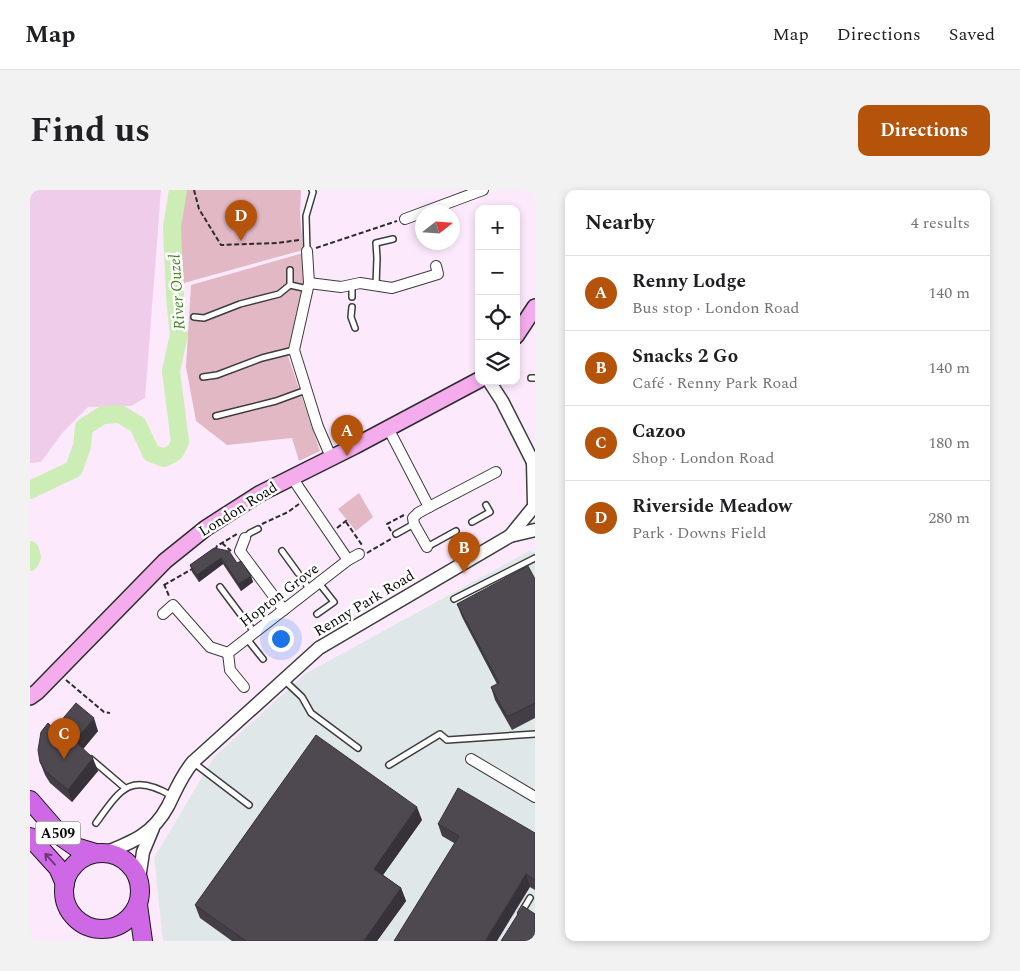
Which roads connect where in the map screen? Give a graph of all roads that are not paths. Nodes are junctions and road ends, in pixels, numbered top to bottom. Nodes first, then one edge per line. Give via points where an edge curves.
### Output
1 (312, 190) edge
2 (483, 190) edge
3 (405, 219) road end
4 (393, 239) dead end
5 (307, 251) joint
6 (436, 266) dead end
7 (290, 270) dead end
8 (290, 285) junction
9 (352, 285) junction
10 (376, 285) junction
11 (308, 286) junction
12 (352, 296) dead end
13 (352, 307) dead end
14 (535, 307) edge
15 (194, 317) dead end
16 (355, 328) dead end
17 (520, 330) edge
18 (294, 350) junction
19 (203, 378) dead end
20 (475, 382) edge
21 (492, 385) edge
22 (306, 390) junction
23 (216, 416) dead end
24 (388, 428) junction
25 (331, 457) junction
26 (534, 464) edge
27 (496, 472) dead end
28 (292, 477) junction
29 (486, 505) dead end
30 (534, 506) edge
31 (428, 507) junction
32 (472, 522) dead end
33 (414, 524) junction
34 (535, 524) edge
35 (258, 529) dead end
36 (535, 530) edge
37 (456, 531) dead end
38 (396, 534) dead end
39 (510, 536) junction
40 (245, 538) joint
41 (427, 547) joint
42 (360, 549) road end
43 (282, 551) dead end
44 (535, 558) edge
45 (348, 560) junction
46 (298, 573) dead end
47 (302, 580) dead end
48 (319, 583) junction
49 (220, 587) dead end
50 (310, 590) junction
51 (454, 599) dead end
52 (284, 610) junction
53 (163, 614) dead end
54 (317, 614) dead end
55 (241, 615) dead end
56 (247, 622) dead end
57 (251, 636) junction
58 (228, 653) junction
59 (263, 659) dead end
60 (284, 679) junction
61 (244, 687) dead end
62 (32, 698) edge
63 (535, 734) edge
64 (358, 748) dead end
65 (87, 756) edge
66 (471, 758) dead end
67 (194, 762) junction
68 (389, 765) dead end
69 (125, 788) junction
70 (172, 796) junction
71 (535, 797) edge
72 (30, 800) edge
73 (249, 806) dead end
74 (96, 823) dead end
75 (152, 828) junction
76 (30, 838) edge
77 (100, 853) junction
78 (138, 879) junction
79 (65, 884) junction
80 (530, 898) dead end
81 (138, 905) junction
82 (520, 915) edge
83 (100, 930) junction
84 (117, 941) edge
85 (143, 941) edge

1 - 5 lane via 306,216
2 - 3 street
4 - 10 lane via 376,244
5 - 11 street
6 - 10 street via 438,274 392,288
7 - 8 lane
8 - 11 lane
8 - 15 lane via 279,294 204,318
9 - 10 street
9 - 11 street
9 - 12 lane
11 - 18 street
13 - 16 lane
14 - 17 main road
18 - 19 lane
18 - 22 street
20 - 24 main road, London Road
21 - 26 street
22 - 23 lane
22 - 25 street
24 - 25 main road, London Road
24 - 31 street
25 - 28 main road, London Road
26 - 30 street
27 - 31 street
28 - 45 street
28 - 62 main road, London Road via 259,494 184,544
29 - 32 lane via 490,512
30 - 34 street via 532,517
30 - 39 street, Renny Park Road
31 - 33 street via 413,518
33 - 38 lane
33 - 41 street
35 - 40 lane
36 - 39 street, Renny Park Road
37 - 41 lane
39 - 60 street, Renny Park Road via 334,638
40 - 52 street via 236,551
42 - 45 street, Hopton Grove
43 - 46 lane
44 - 51 lane
45 - 48 street, Hopton Grove
47 - 50 lane
48 - 50 street, Hopton Grove
48 - 54 lane via 334,602
49 - 55 lane
50 - 52 street, Hopton Grove
52 - 57 street, Hopton Grove
53 - 58 street via 173,605 210,647
56 - 57 lane
57 - 58 street, Hopton Grove
57 - 59 lane
58 - 61 street via 230,670
60 - 64 lane via 302,697 311,713
60 - 67 street, Renny Park Road
63 - 68 lane via 447,740 440,734
65 - 69 lane
66 - 71 street
67 - 70 street, Renny Park Road via 180,779
67 - 73 lane
69 - 70 lane via 156,786
69 - 74 lane
70 - 75 street, Renny Park Road
72 - 77 highway, A509 via 63,838 76,847
75 - 77 street, Renny Park Road via 135,841
75 - 78 street, Renny Park Road
79 -> 76 highway, A509 via 58,868
77 - 78 highway via 114,855 129,864
77 - 79 highway via 78,862
78 - 81 highway
79 - 83 highway via 66,906 72,916 86,927
80 - 82 lane
81 - 83 highway via 125,922 112,929
81 - 85 highway
83 - 84 highway

